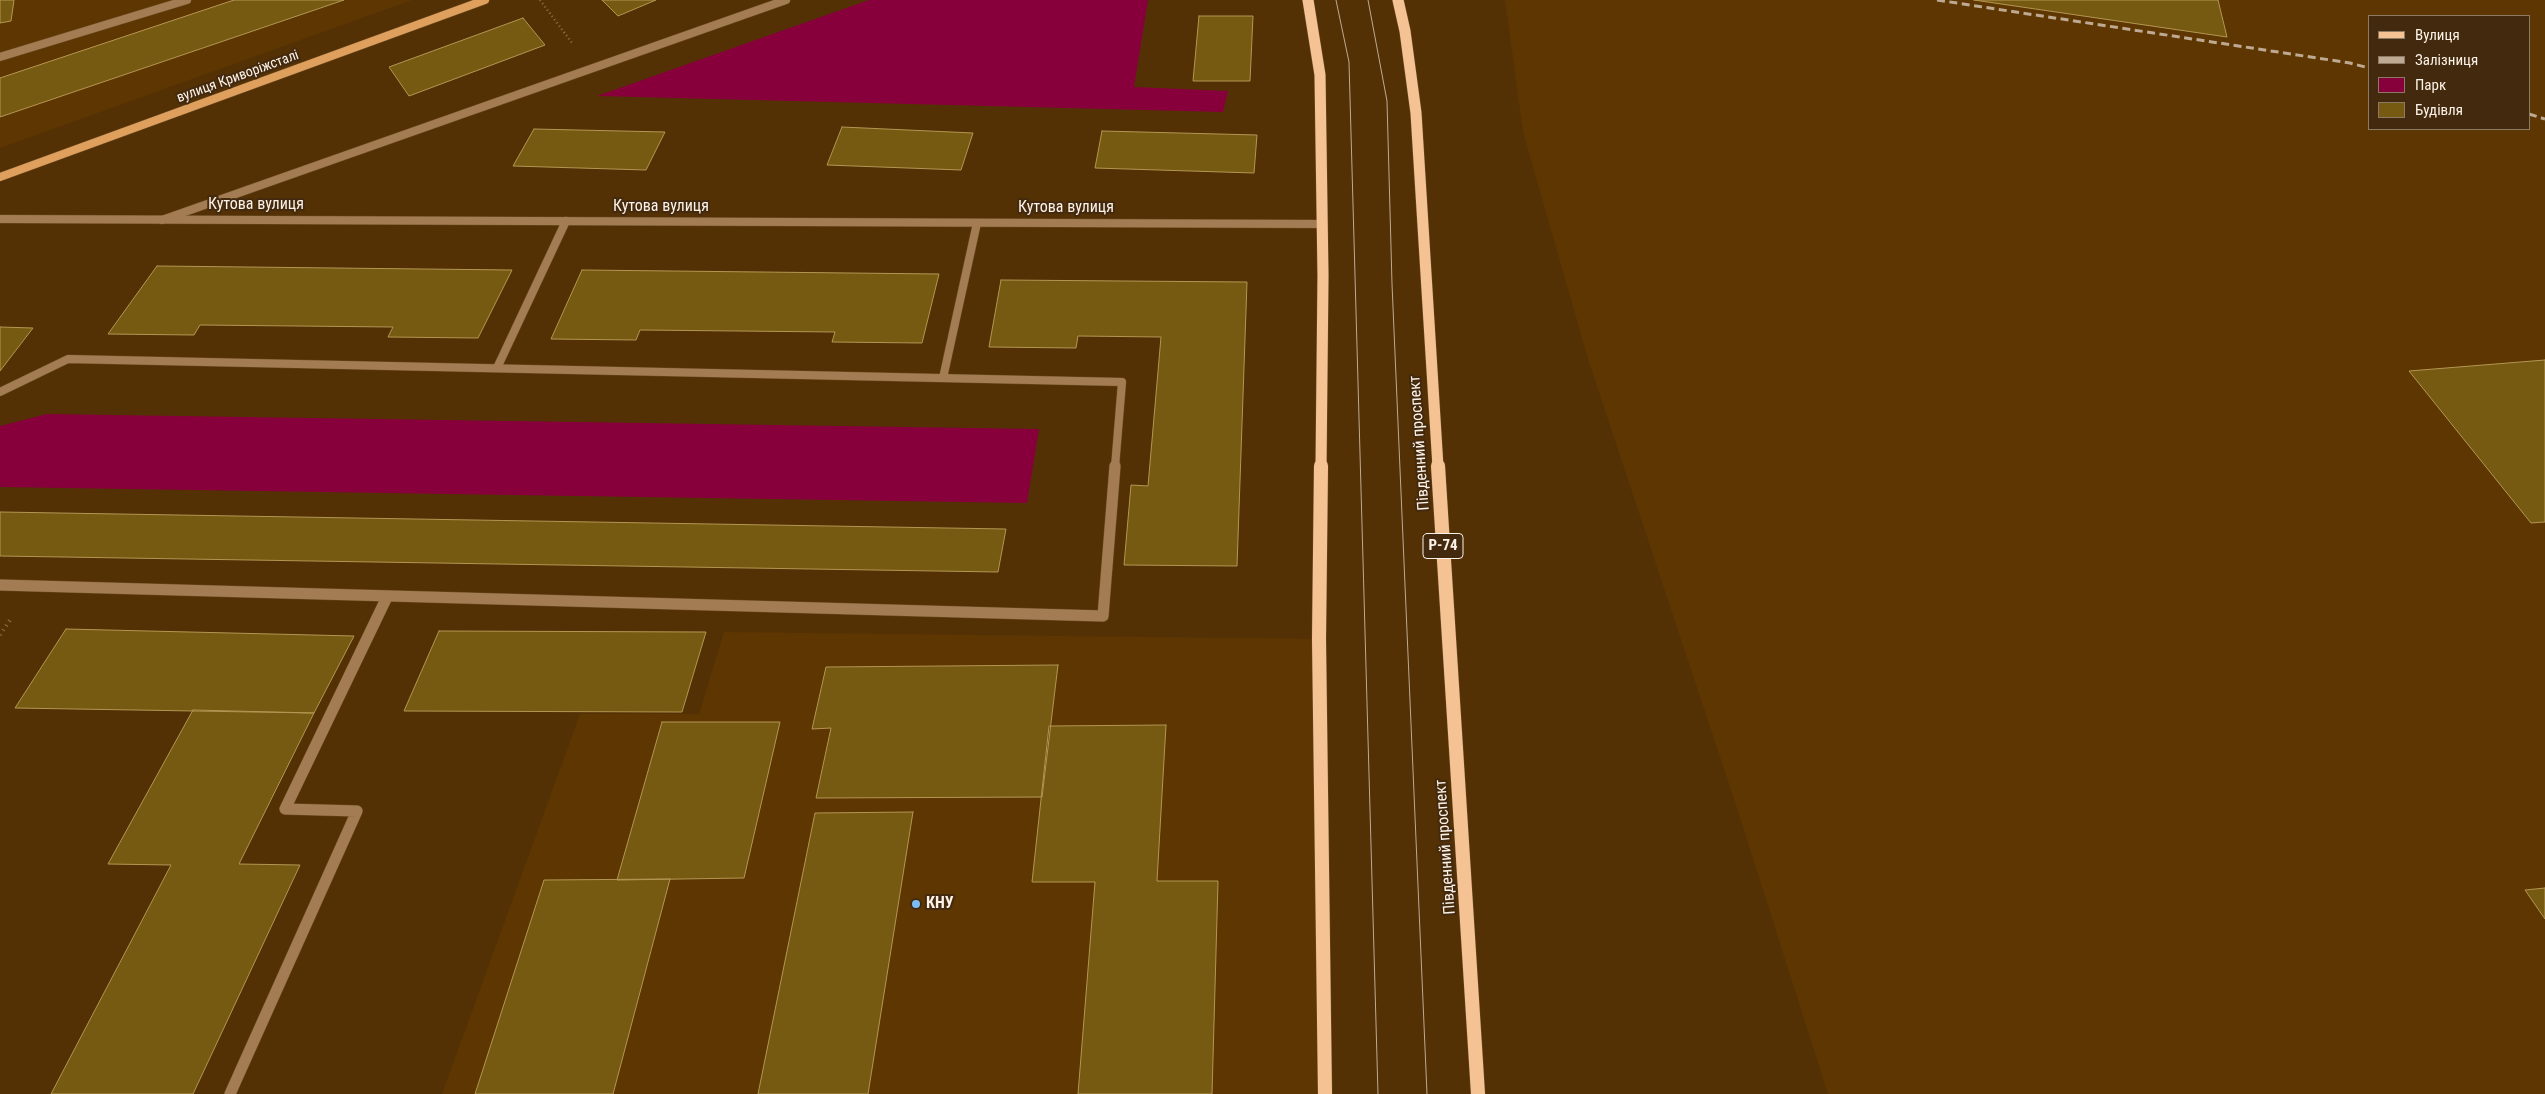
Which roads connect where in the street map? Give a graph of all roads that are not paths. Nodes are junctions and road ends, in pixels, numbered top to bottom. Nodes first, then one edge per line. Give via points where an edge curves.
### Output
1 (187, 0) edge
2 (485, 0) edge
3 (786, 0) edge
4 (1308, 0) edge
5 (1398, 0) edge
6 (0, 57) edge
7 (0, 177) edge
8 (0, 219) edge
9 (162, 220) junction
10 (566, 221) junction
11 (977, 223) junction
12 (1322, 224) junction
13 (496, 368) junction
14 (943, 378) junction
15 (0, 392) edge
16 (0, 585) edge
17 (387, 597) junction
18 (230, 1094) edge
19 (1325, 1094) edge
20 (1478, 1094) edge

1 - 6 street
2 - 7 main road, вулиця Криворіжсталі
3 - 9 street
4 - 12 main road via 1320,74
5 - 20 main road, Південний проспект / Р-74 via 1416,113
8 - 9 street, Кутова вулиця
9 - 10 street, Кутова вулиця
10 - 11 street, Кутова вулиця
10 - 13 street
11 - 12 street, Кутова вулиця
11 - 14 street
12 - 19 main road via 1319,639
13 - 14 street
13 - 15 street via 68,359
14 - 17 street via 1122,382 1103,616
16 - 17 street
17 - 18 street via 285,809 357,811

